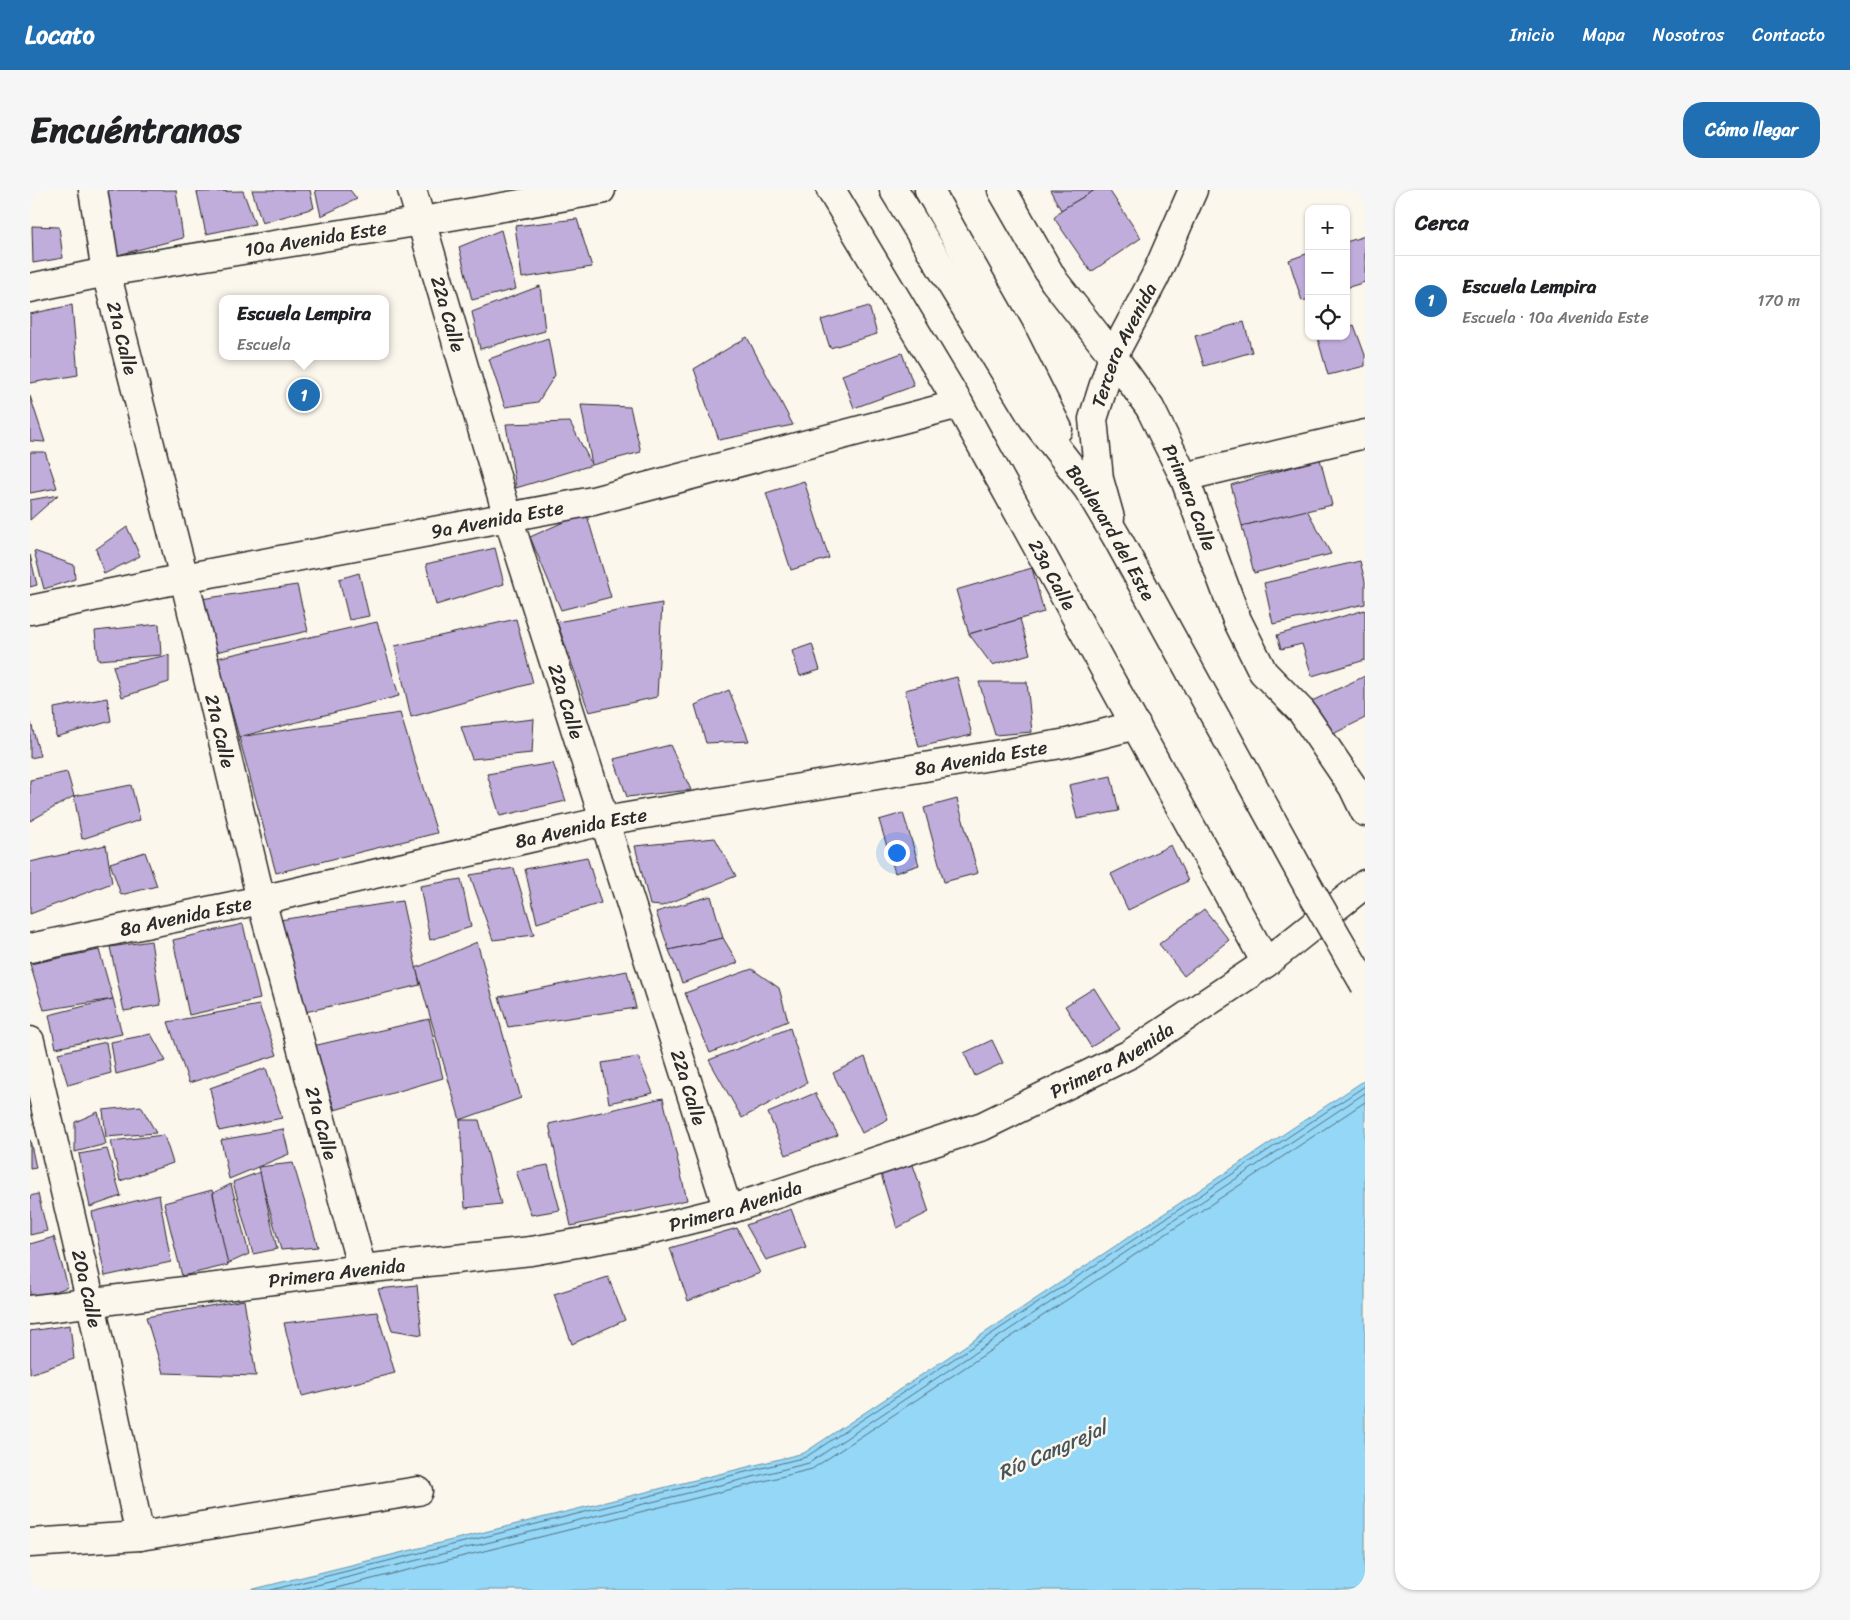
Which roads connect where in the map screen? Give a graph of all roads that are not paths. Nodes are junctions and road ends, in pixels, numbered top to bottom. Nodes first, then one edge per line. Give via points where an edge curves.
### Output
1 (93, 190) edge
2 (412, 190) edge
3 (601, 190) edge
4 (832, 190) edge
5 (894, 190) edge
6 (929, 190) edge
7 (1002, 190) edge
8 (1193, 190) edge
9 (422, 222) junction
10 (106, 272) junction
11 (30, 288) edge
12 (1113, 356) junction
13 (959, 404) junction
14 (1365, 434) edge
15 (1184, 477) junction
16 (1088, 489) junction
17 (508, 517) junction
18 (1116, 536) junction
19 (184, 578) junction
20 (30, 610) edge
21 (1136, 725) junction
22 (1365, 812) edge
23 (604, 821) junction
24 (1365, 884) edge
25 (262, 900) junction
26 (30, 948) edge
27 (1266, 963) junction
28 (1365, 985) edge
29 (30, 1041) edge
30 (728, 1210) junction
31 (362, 1268) junction
32 (91, 1303) junction
33 (30, 1310) edge
34 (418, 1491) dead end
35 (140, 1536) junction
36 (30, 1543) edge

1 - 10 street, 21a Calle
2 - 9 street, 22a Calle
3 - 9 street, 10a Avenida Este
4 - 13 street, 23a Calle
5 - 16 street, Boulevard del Este via 1033,418
6 - 16 street via 1010,332
7 - 12 street, Primera Calle via 1054,281
8 - 12 street, Tercera Avenida via 1155,277
9 - 10 street, 10a Avenida Este
9 - 17 street, 22a Calle
10 - 11 street, 10a Avenida Este
10 - 19 street, 21a Calle
12 - 15 street, Primera Calle via 1150,408
12 - 18 street, Tercera Avenida via 1093,419 1099,479
13 - 17 street, 9a Avenida Este via 593,501
13 - 21 street, 23a Calle
14 - 15 street
15 - 22 street, Primera Calle via 1237,620 1264,672 1302,712 1353,787
16 - 18 street, Boulevard del Este
17 - 19 street, 9a Avenida Este
17 - 23 street, 22a Calle
18 - 28 street, Boulevard del Este, bridge
19 - 20 street, 9a Avenida Este
19 - 25 street, 21a Calle
21 - 23 street, 8a Avenida Este via 1067,743
21 - 27 street, 23a Calle
23 - 25 street, 8a Avenida Este
23 - 30 street, 22a Calle
24 - 27 street, Primera Avenida
25 - 26 street, 8a Avenida Este
25 - 31 street, 21a Calle
27 - 30 street, Primera Avenida via 1130,1054 983,1126
29 - 32 street, 20a Calle
30 - 31 street, Primera Avenida via 641,1232 531,1251
31 - 32 street, Primera Avenida
32 - 33 street, Primera Avenida
32 - 35 street, 20a Calle
34 - 35 street
35 - 36 street

